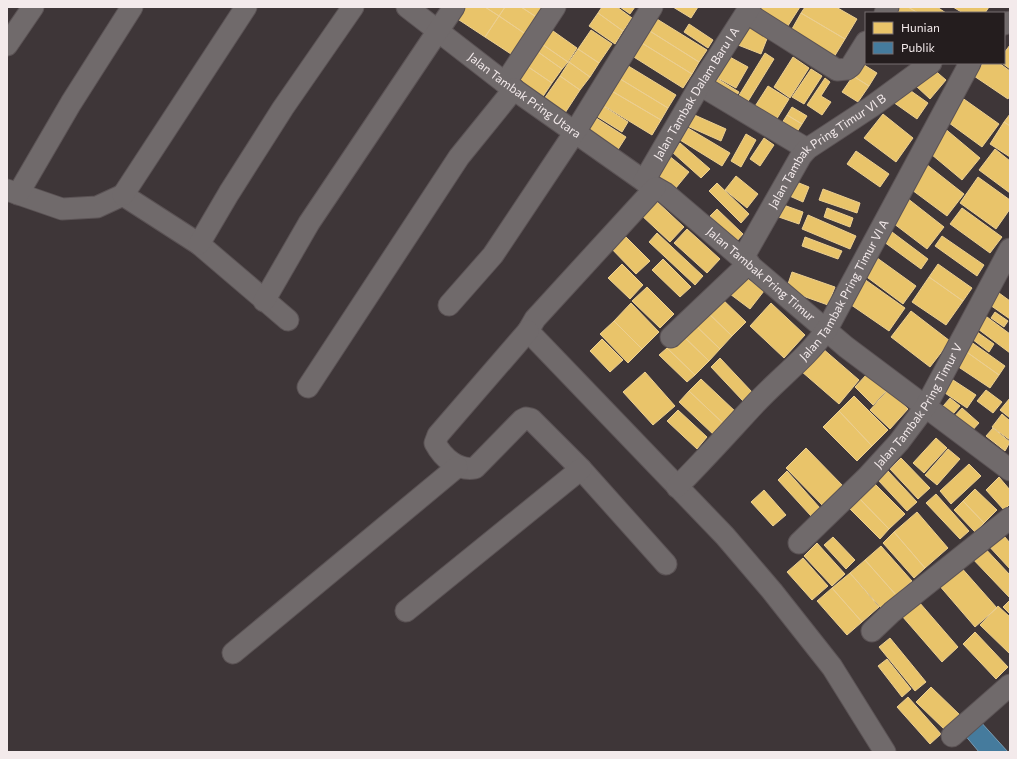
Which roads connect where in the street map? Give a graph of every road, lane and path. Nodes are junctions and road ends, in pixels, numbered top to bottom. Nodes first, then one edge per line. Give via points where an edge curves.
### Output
1 (33, 7) edge
2 (132, 7) edge
3 (246, 7) edge
4 (353, 7) edge
5 (407, 7) edge
6 (454, 7) edge
7 (555, 7) edge
8 (652, 7) edge
9 (748, 10) edge
10 (438, 31) junction
11 (865, 44) edge
12 (7, 45) edge
13 (930, 64) edge
14 (969, 64) edge
15 (700, 85) junction
16 (509, 86) junction
17 (575, 132) junction
18 (807, 149) junction
19 (649, 184) junction
20 (13, 192) edge
21 (123, 195) junction
22 (199, 244) junction
23 (1010, 249) edge
24 (746, 261) junction
25 (264, 301) junction
26 (449, 305) dead end
27 (288, 320) dead end
28 (827, 329) junction
29 (528, 331) junction
30 (671, 337) dead end
31 (308, 387) dead end
32 (926, 406) junction
33 (457, 467) junction
34 (581, 469) junction
35 (1010, 470) edge
36 (677, 487) junction
37 (1010, 518) edge
38 (799, 543) dead end
39 (666, 564) dead end
40 (406, 611) dead end
41 (872, 632) dead end
42 (233, 653) dead end
43 (1008, 692) edge
44 (952, 736) dead end
45 (885, 752) edge

1 - 12 street
2 - 20 street
3 - 21 street
4 - 22 street via 229,192
5 - 10 street, Jalan Tambak Pring Utara
6 - 10 street
7 - 16 street
8 - 17 street
9 - 11 street via 838,70 848,69
9 - 15 street, Jalan Tambak Dalam Baru I A
10 - 16 street, Jalan Tambak Pring Utara
10 - 25 street via 309,223
13 - 18 street, Jalan Tambak Pring Timur VI B
14 - 28 street, Jalan Tambak Pring Timur VI A
15 - 18 street
15 - 19 street, Jalan Tambak Dalam Baru I A
16 - 17 street, Jalan Tambak Pring Utara
16 - 31 street via 459,157
17 - 19 street, Jalan Tambak Pring Utara
17 - 26 street via 493,255
18 - 24 street, Jalan Tambak Pring Timur VI B
19 - 24 street, Jalan Tambak Pring Timur via 665,193
19 - 29 street, Jalan Tambak Dalam Baru I A via 540,313
20 - 21 street via 62,209 97,208
21 - 22 street
22 - 25 street
23 - 32 street, Jalan Tambak Pring Timur V
24 - 28 street, Jalan Tambak Pring Timur
24 - 30 street, Jalan Tambak Pring Timur VI B
25 - 27 street
28 - 32 street, Jalan Tambak Pring Timur via 885,378
28 - 36 street, Jalan Tambak Pring Timur VI A via 802,360 755,404
29 - 33 street, Jalan Tambak Dalam Baru I A via 438,435 435,443 438,449
29 - 36 street
32 - 35 street, Jalan Tambak Pring Timur
32 - 38 street, Jalan Tambak Pring Timur V via 899,442 867,477
33 - 34 street via 475,468 526,418 531,419
33 - 42 street
34 - 39 street
34 - 40 street
36 - 45 street via 725,536 815,644
37 - 41 street via 892,612
43 - 44 street

